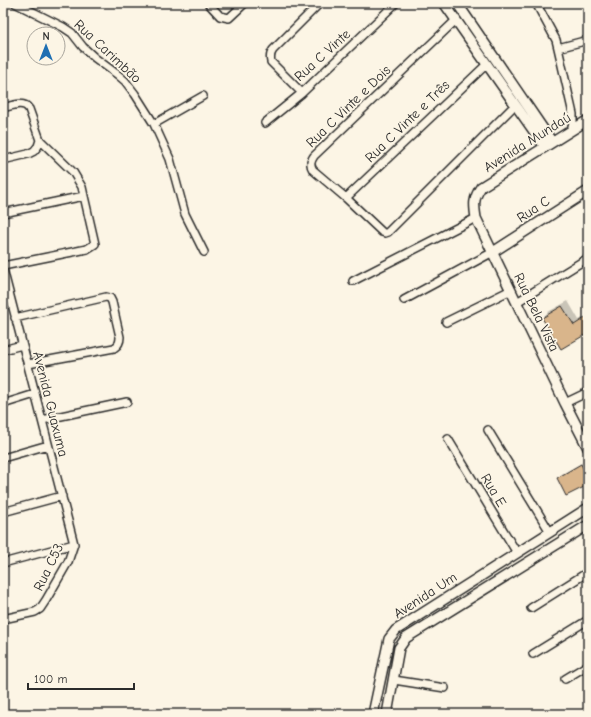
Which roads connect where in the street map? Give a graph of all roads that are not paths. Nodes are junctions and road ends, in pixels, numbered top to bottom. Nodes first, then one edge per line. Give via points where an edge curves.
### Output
1 (15, 3) edge
2 (208, 3) edge
3 (245, 3) edge
4 (320, 3) edge
5 (396, 3) edge
6 (444, 3) edge
7 (457, 3) edge
8 (538, 3) edge
9 (456, 20) junction
10 (588, 40) edge
11 (558, 48) junction
12 (486, 64) junction
13 (302, 93) junction
14 (203, 96) dead end
15 (515, 105) junction
16 (3, 108) edge
17 (588, 120) edge
18 (265, 123) dead end
19 (154, 124) junction
20 (571, 131) junction
21 (40, 140) junction
22 (549, 145) junction
23 (3, 160) edge
24 (481, 187) joint
25 (588, 191) edge
26 (84, 196) junction
27 (346, 198) junction
28 (3, 214) edge
29 (476, 218) junction
30 (204, 252) dead end
31 (493, 252) junction
32 (588, 258) edge
33 (3, 268) edge
34 (353, 281) dead end
35 (511, 290) junction
36 (6, 297) edge
37 (404, 300) dead end
38 (516, 302) junction
39 (16, 318) junction
40 (446, 322) dead end
41 (22, 345) junction
42 (3, 350) edge
43 (28, 364) junction
44 (588, 392) edge
45 (35, 394) junction
46 (126, 402) dead end
47 (566, 403) junction
48 (3, 404) edge
49 (42, 420) junction
50 (488, 430) dead end
51 (448, 440) dead end
52 (48, 445) junction
53 (588, 448) edge
54 (3, 458) edge
55 (62, 496) junction
56 (588, 508) edge
57 (3, 512) edge
58 (588, 525) edge
59 (550, 532) junction
60 (74, 544) junction
61 (520, 551) junction
62 (531, 560) junction
63 (3, 563) edge
64 (588, 572) edge
65 (531, 608) dead end
66 (3, 619) edge
67 (588, 620) edge
68 (533, 654) dead end
69 (588, 665) edge
70 (565, 679) dead end
71 (394, 680) junction
72 (445, 688) dead end
73 (373, 714) edge
74 (388, 714) edge

1 - 19 street, Rua Carimbão via 72,34 94,58 125,81
2 - 3 street via 220,16 229,18
4 - 13 street, Rua C Vinte via 271,53 272,62
5 - 13 street, Rua C Vinte
6 - 9 street
7 - 22 street
8 - 11 street
9 - 12 street
9 - 27 street, Rua C Vinte e Dois via 311,160 313,170
10 - 11 street
11 - 20 street via 573,114
12 - 15 street
12 - 27 street, Rua C Vinte e Três
13 - 18 street
14 - 19 street
15 - 22 street
15 - 27 street, Rua C Vinte e Dois via 388,232 382,232
16 - 21 street via 22,104 28,106
17 - 20 street, Avenida Mundaú
19 - 30 street, Rua Carimbão via 170,159 185,214
20 - 22 street, Avenida Mundaú
21 - 23 street via 34,151
21 - 26 street via 73,172
22 - 24 street, Avenida Mundaú
24 - 29 street, Rua Bela Vista via 474,205
25 - 31 street, Rua C
26 - 28 street
26 - 33 street via 96,244 86,249
29 - 31 street, Rua Bela Vista
29 - 34 street
31 - 35 street, Rua Bela Vista
31 - 37 street
32 - 38 street
33 - 36 street, Avenida Guaxuma
35 - 38 street, Rua Bela Vista
35 - 40 street
36 - 39 street, Avenida Guaxuma
38 - 47 street, Rua Bela Vista
39 - 41 street, Avenida Guaxuma
39 - 43 street via 106,297 112,302 120,337 118,346
41 - 42 street
41 - 43 street, Avenida Guaxuma
43 - 45 street, Avenida Guaxuma
44 - 47 street
45 - 48 street
45 - 49 street, Avenida Guaxuma
46 - 49 street
47 - 53 street, Rua Bela Vista
49 - 52 street, Avenida Guaxuma
50 - 59 street
51 - 61 street, Rua E
52 - 54 street
52 - 55 street, Avenida Guaxuma
55 - 57 street
55 - 60 street, Avenida Guaxuma
56 - 59 street, Avenida Um
58 - 62 street, Avenida Um
59 - 61 street, Avenida Um
60 - 63 street, Rua C53
60 - 66 street, Rua C53 via 68,562 40,609
61 - 62 street
61 - 73 street, Avenida Um via 396,630 389,639
62 - 71 street, Avenida Um via 406,638 399,648
64 - 65 street
67 - 68 street
69 - 70 street
71 - 72 street
71 - 74 street, Avenida Um

